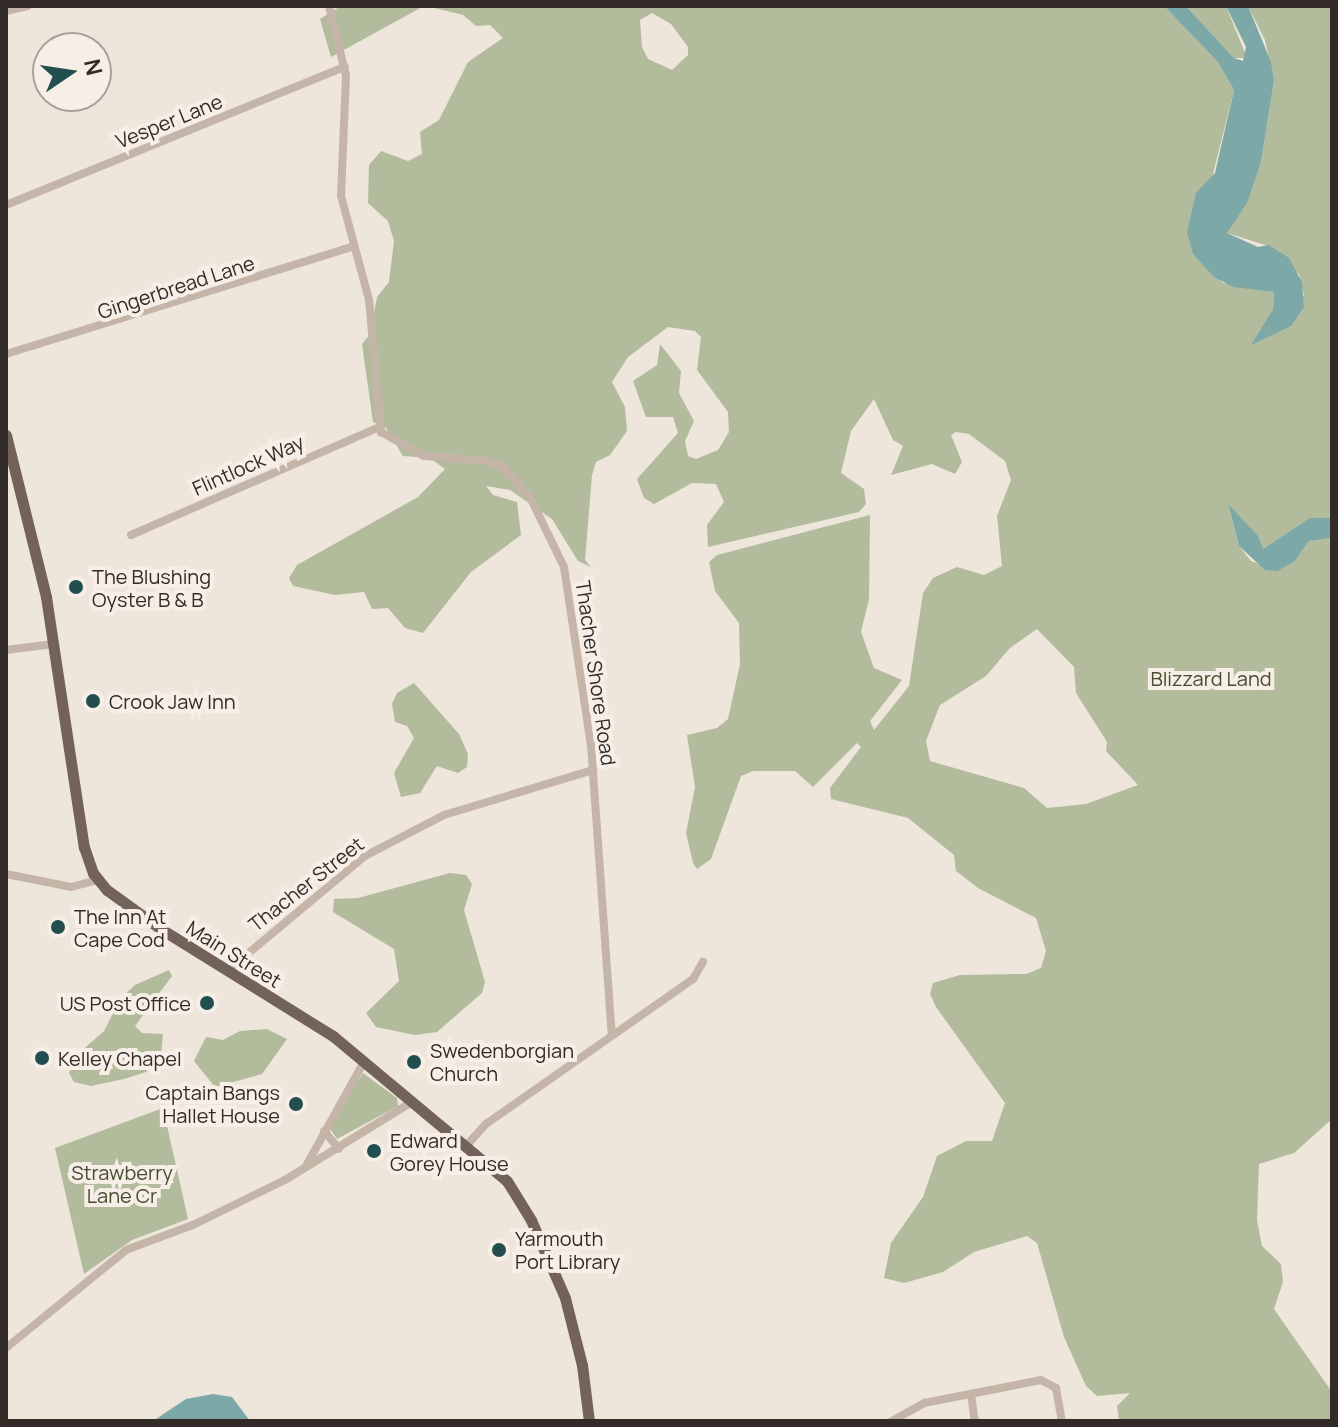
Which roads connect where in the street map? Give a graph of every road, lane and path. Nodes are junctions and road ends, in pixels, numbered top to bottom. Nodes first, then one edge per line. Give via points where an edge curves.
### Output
1 (27, 6) edge
2 (329, 6) edge
3 (6, 11) edge
4 (345, 67) junction
5 (6, 205) edge
6 (354, 246) junction
7 (6, 354) edge
8 (379, 427) junction
9 (6, 435) edge
10 (131, 535) dead end
11 (54, 644) junction
12 (6, 650) edge
13 (593, 770) junction
14 (6, 874) edge
15 (97, 880) junction
16 (703, 962) dead end
17 (227, 971) junction
18 (612, 1035) junction
19 (364, 1062) junction
20 (410, 1103) junction
21 (324, 1131) junction
22 (466, 1146) junction
23 (339, 1149) junction
24 (303, 1170) junction
25 (6, 1348) edge
26 (971, 1394) junction
27 (589, 1421) edge
28 (892, 1421) edge
29 (975, 1421) edge
30 (1062, 1421) edge

1 - 3 street
2 - 4 street
4 - 5 street, Vesper Lane
4 - 6 street via 340,190
6 - 7 street, Gingerbread Lane
6 - 8 street via 369,300
8 - 10 street, Flintlock Way
8 - 13 street, Thacher Shore Road via 394,444 424,456 498,464 530,497 566,574
9 - 11 main road
11 - 12 street
11 - 15 main road via 84,847
13 - 17 street, Thacher Street via 444,815 365,856 314,893
13 - 18 street, Thacher Shore Road
14 - 15 street via 71,887
15 - 17 main road, Main Street
16 - 18 street via 693,979
17 - 19 main road, Main Street via 321,1027
18 - 22 street via 486,1124
19 - 20 main road, Main Street
19 - 21 street
20 - 22 main road, Main Street
20 - 23 street
21 - 23 street
21 - 24 street
22 - 27 main road, Main Street via 510,1184 545,1248 576,1337
23 - 24 street
24 - 25 street via 195,1224 126,1250
26 - 28 street via 918,1405
26 - 29 street
26 - 30 street via 1038,1380 1052,1383

